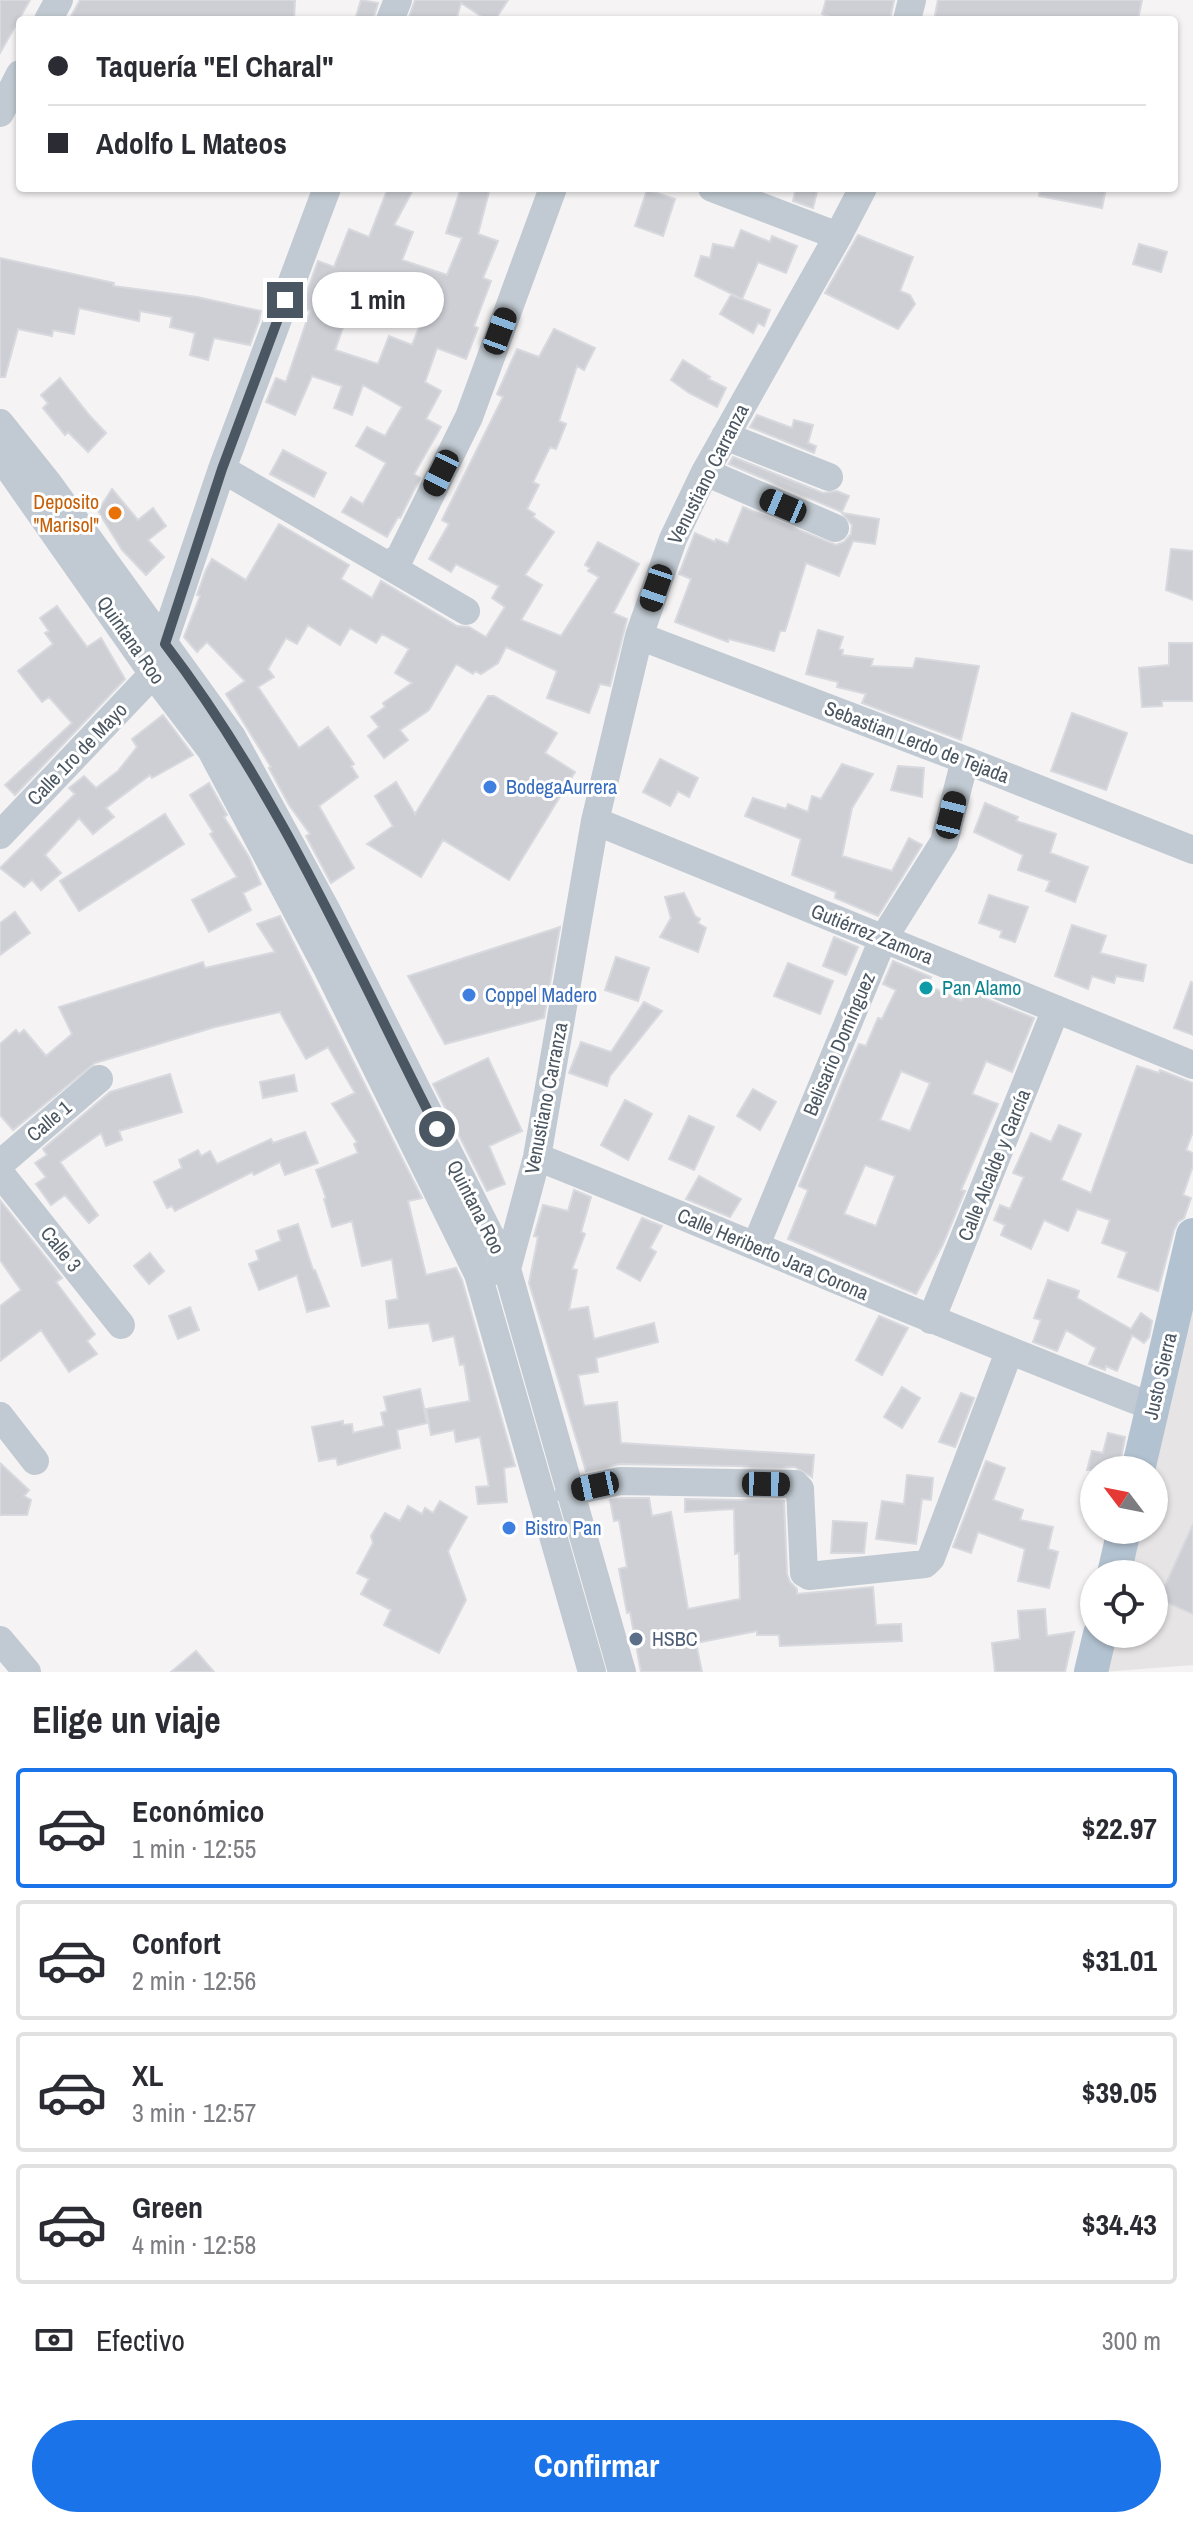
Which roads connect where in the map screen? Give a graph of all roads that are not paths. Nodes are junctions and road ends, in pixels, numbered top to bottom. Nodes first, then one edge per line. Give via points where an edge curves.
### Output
1 (16, 82) edge
2 (0, 113) edge
3 (326, 192) edge
4 (552, 192) edge
5 (722, 192) edge
6 (861, 192) edge
7 (838, 236) junction
8 (0, 423) edge
9 (725, 436) junction
10 (0, 456) edge
11 (222, 469) junction
12 (705, 472) junction
13 (829, 477) dead end
14 (835, 528) dead end
15 (388, 565) junction
16 (466, 611) dead end
17 (639, 636) junction
18 (165, 644) junction
19 (153, 674) junction
20 (965, 760) junction
21 (595, 821) junction
22 (0, 835) edge
23 (1193, 850) edge
24 (883, 939) junction
25 (1056, 1009) junction
26 (1193, 1065) edge
27 (99, 1079) dead end
28 (537, 1157) junction
29 (0, 1164) edge
30 (0, 1173) edge
31 (1193, 1235) edge
32 (756, 1245) junction
33 (507, 1269) junction
34 (478, 1274) junction
35 (931, 1320) junction
36 (121, 1325) dead end
37 (1009, 1352) junction
38 (1153, 1407) junction
39 (0, 1416) edge
40 (1141, 1456) edge
41 (35, 1461) dead end
42 (569, 1492) junction
43 (0, 1640) edge
44 (1097, 1648) edge
45 (27, 1672) edge
46 (592, 1672) edge
47 (622, 1672) edge
48 (1091, 1672) edge

1 - 2 street
3 - 11 street
4 - 15 street via 469,417 400,557
5 - 7 street
6 - 7 street, Venustiano Carranza
7 - 9 street, Venustiano Carranza
8 - 18 street, Quintana Roo
9 - 12 street, Venustiano Carranza
9 - 13 street
10 - 19 street, Quintana Roo
11 - 15 street
11 - 18 street
12 - 14 street
12 - 17 street, Venustiano Carranza via 673,539
15 - 16 street
17 - 20 street, Sebastian Lerdo de Tejada
17 - 21 street, Venustiano Carranza
18 - 19 street
18 - 33 street, Quintana Roo via 232,737 277,818
19 - 22 street, Calle 1ro de Mayo
19 - 34 street, Quintana Roo via 211,750 328,970
20 - 23 street, Sebastian Lerdo de Tejada
20 - 24 street, Belisario Domínguez via 944,842
21 - 24 street, Gutiérrez Zamora
21 - 28 street, Venustiano Carranza
24 - 25 street, Gutiérrez Zamora
24 - 32 street, Belisario Domínguez
25 - 26 street, Gutiérrez Zamora
25 - 35 street, Calle Alcalde y García
27 - 29 street, Calle 1
28 - 32 street, Calle Heriberto Jara Corona
28 - 33 street, Venustiano Carranza
30 - 36 street, Calle 3
31 - 38 main road, Justo Sierra
32 - 35 street, Calle Heriberto Jara Corona
33 - 34 street
33 - 42 street, Quintana Roo
34 - 46 street, Quintana Roo
35 - 37 street, Calle Heriberto Jara Corona
37 - 38 street, Calle Heriberto Jara Corona
37 - 42 street via 925,1564 804,1573 800,1489 795,1484 620,1481
38 - 40 main road, Justo Sierra
39 - 41 street
42 - 47 street, Quintana Roo
43 - 45 street
44 - 48 main road

